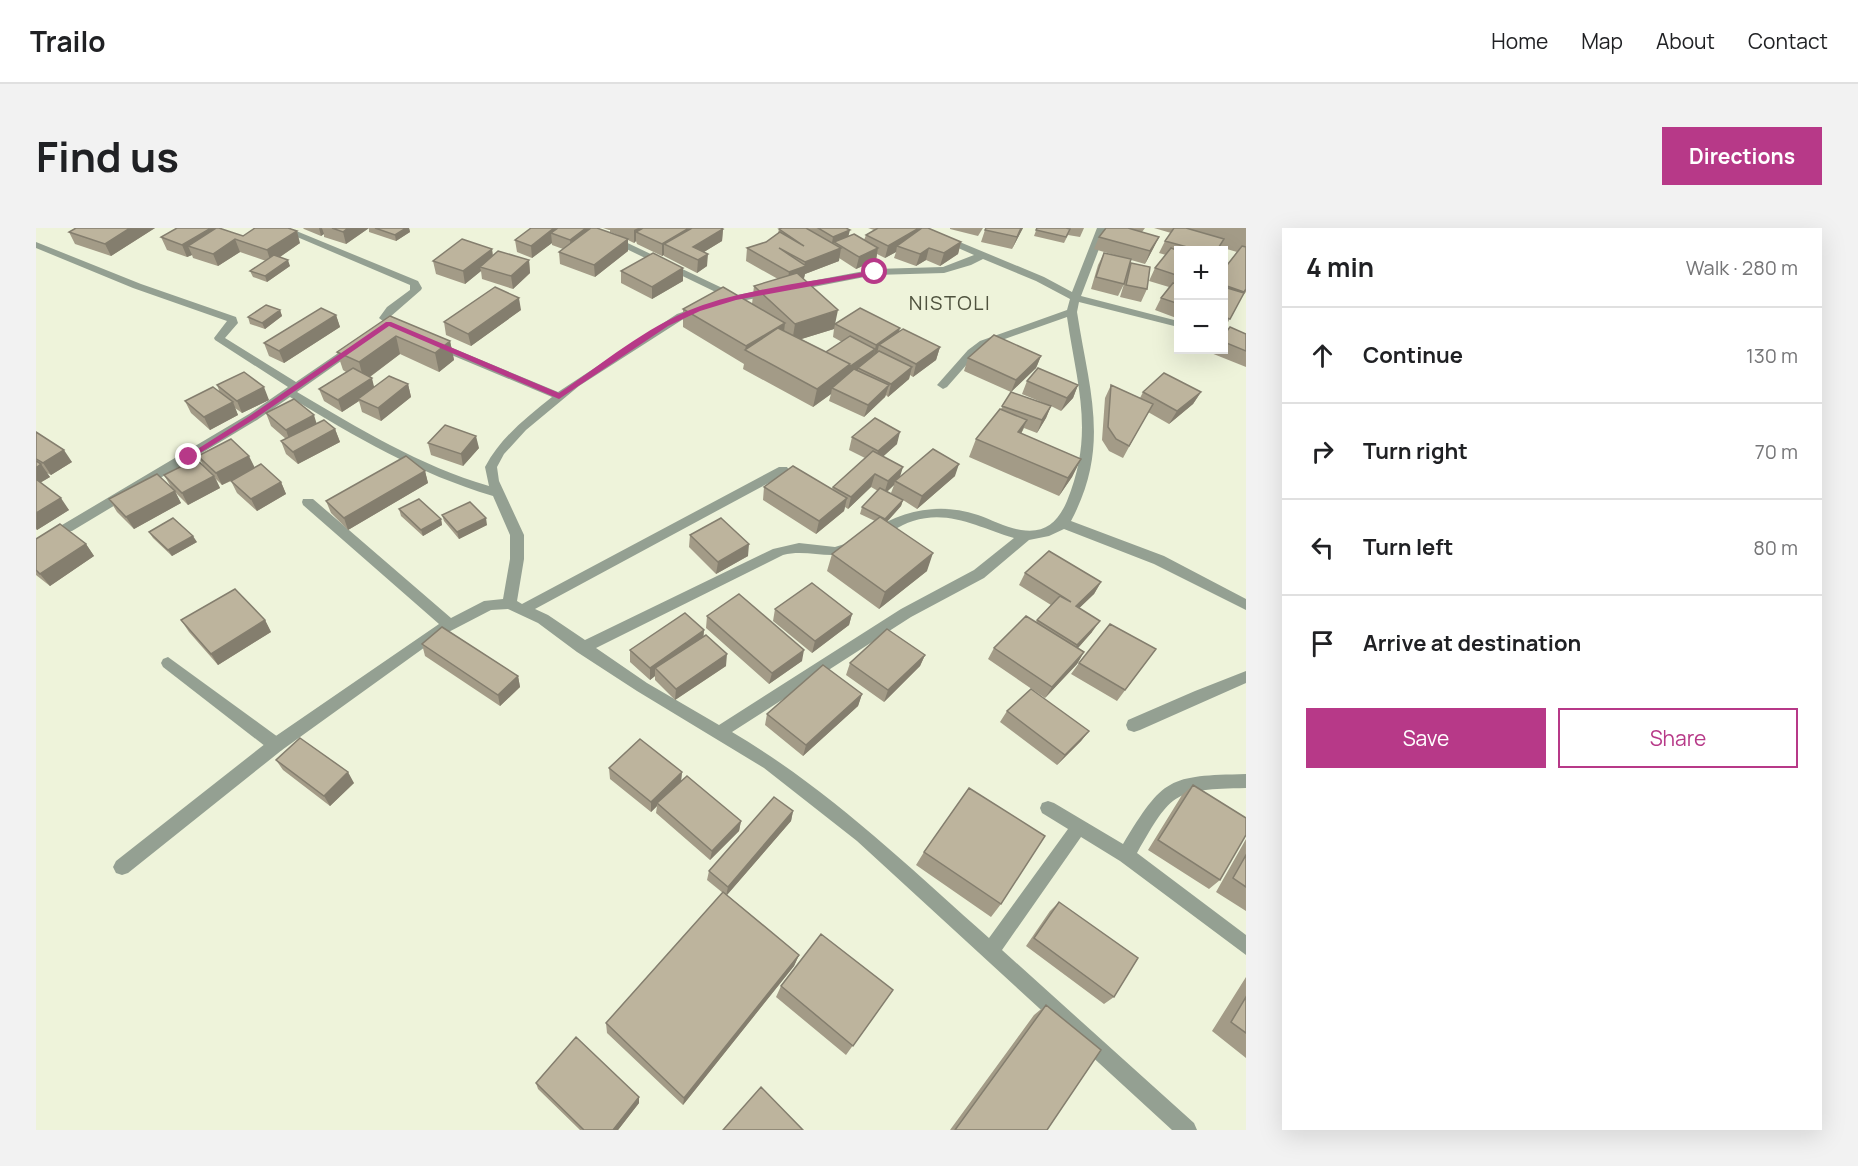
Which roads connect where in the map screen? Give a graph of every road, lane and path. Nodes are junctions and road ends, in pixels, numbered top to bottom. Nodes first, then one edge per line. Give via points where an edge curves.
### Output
1 (281, 228) edge
2 (588, 228) edge
3 (918, 228) edge
4 (1102, 228) edge
5 (36, 245) edge
6 (982, 255) junction
7 (735, 298) junction
8 (1075, 298) junction
9 (1072, 312) junction
10 (1174, 323) edge
11 (360, 343) edge
12 (943, 385) dead end
13 (293, 390) junction
14 (559, 396) junction
15 (783, 470) edge
16 (498, 492) junction
17 (308, 502) dead end
18 (1063, 523) junction
19 (67, 528) edge
20 (1024, 536) junction
21 (1246, 605) edge
22 (517, 606) junction
23 (450, 625) junction
24 (582, 648) junction
25 (168, 663) dead end
26 (1246, 677) edge
27 (1134, 725) dead end
28 (720, 732) junction
29 (276, 745) junction
30 (1246, 781) edge
31 (1047, 808) dead end
32 (1078, 828) junction
33 (1126, 855) junction
34 (122, 867) dead end
35 (1246, 946) edge
36 (992, 951) junction
37 (1187, 1130) edge

1 - 14 street via 414,283 417,288 413,293 386,313 383,327
2 - 7 street
3 - 6 street
4 - 8 street
5 - 13 street via 232,319 219,338
6 - 7 street via 944,270 875,272
6 - 8 street
7 - 14 street via 681,316
8 - 9 street
8 - 10 street
9 - 12 street via 984,343
9 - 18 street via 1091,432 1080,489
11 - 13 street
13 - 16 street via 365,438 419,465 466,485
13 - 19 street
14 - 16 street via 499,452 491,467
15 - 22 street
16 - 22 street via 517,535
17 - 23 street
18 - 20 street via 1046,532
18 - 21 street via 1159,560
20 - 24 street via 952,513 911,516 845,551 831,553 792,547 778,552
20 - 28 street via 979,574 906,613
22 - 23 street via 489,605
22 - 24 street
23 - 29 street
24 - 28 street
25 - 29 street
26 - 27 street
28 - 36 street via 770,763 828,808
29 - 34 street
30 - 33 street via 1198,783 1174,790 1161,800
31 - 32 street
32 - 33 street
32 - 36 street
33 - 35 street
36 - 37 street

